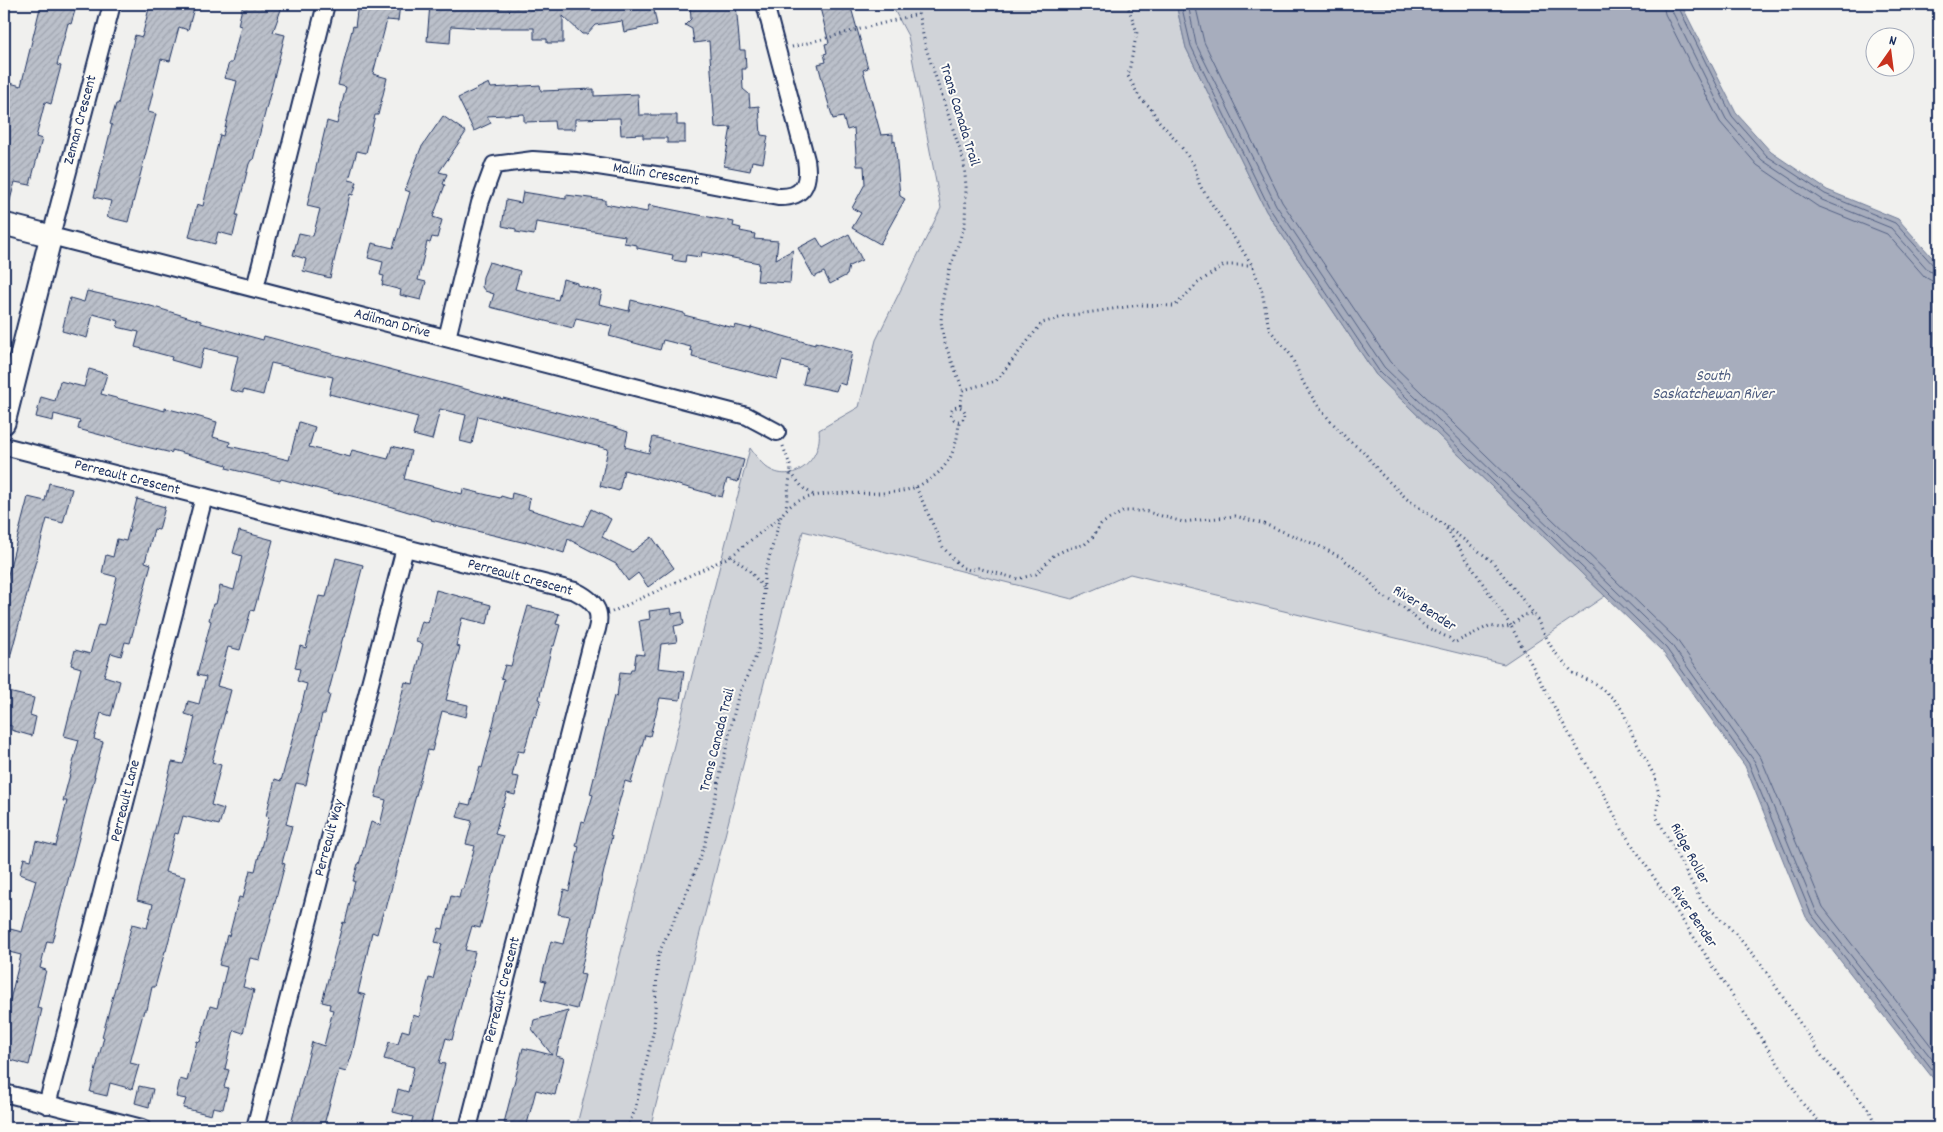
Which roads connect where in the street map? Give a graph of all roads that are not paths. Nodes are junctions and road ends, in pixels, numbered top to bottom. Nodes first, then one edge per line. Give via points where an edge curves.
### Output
1 (112, 4) edge
2 (326, 4) edge
3 (765, 4) edge
4 (4, 224) edge
5 (51, 236) junction
6 (255, 288) junction
7 (447, 338) junction
8 (4, 423) edge
9 (777, 432) road end
10 (4, 446) edge
11 (204, 497) junction
12 (405, 548) junction
13 (4, 1093) edge
14 (48, 1105) junction
15 (142, 1128) edge
16 (255, 1128) edge
17 (468, 1128) edge

1 - 5 street, Zeman Crescent
2 - 6 street
3 - 7 street, Mallin Crescent via 806,160 808,170 804,188 789,198 579,163 533,160 494,165 480,203
4 - 5 street, Adilman Drive
5 - 6 street, Adilman Drive
5 - 8 street
6 - 7 street, Adilman Drive
7 - 9 street, Adilman Drive via 747,416
10 - 11 street, Perreault Crescent
11 - 12 street, Perreault Crescent
11 - 14 street, Perreault Lane
12 - 16 street, Perreault Way
12 - 17 street, Perreault Crescent via 575,591 594,604 600,618
13 - 14 street
14 - 15 street

